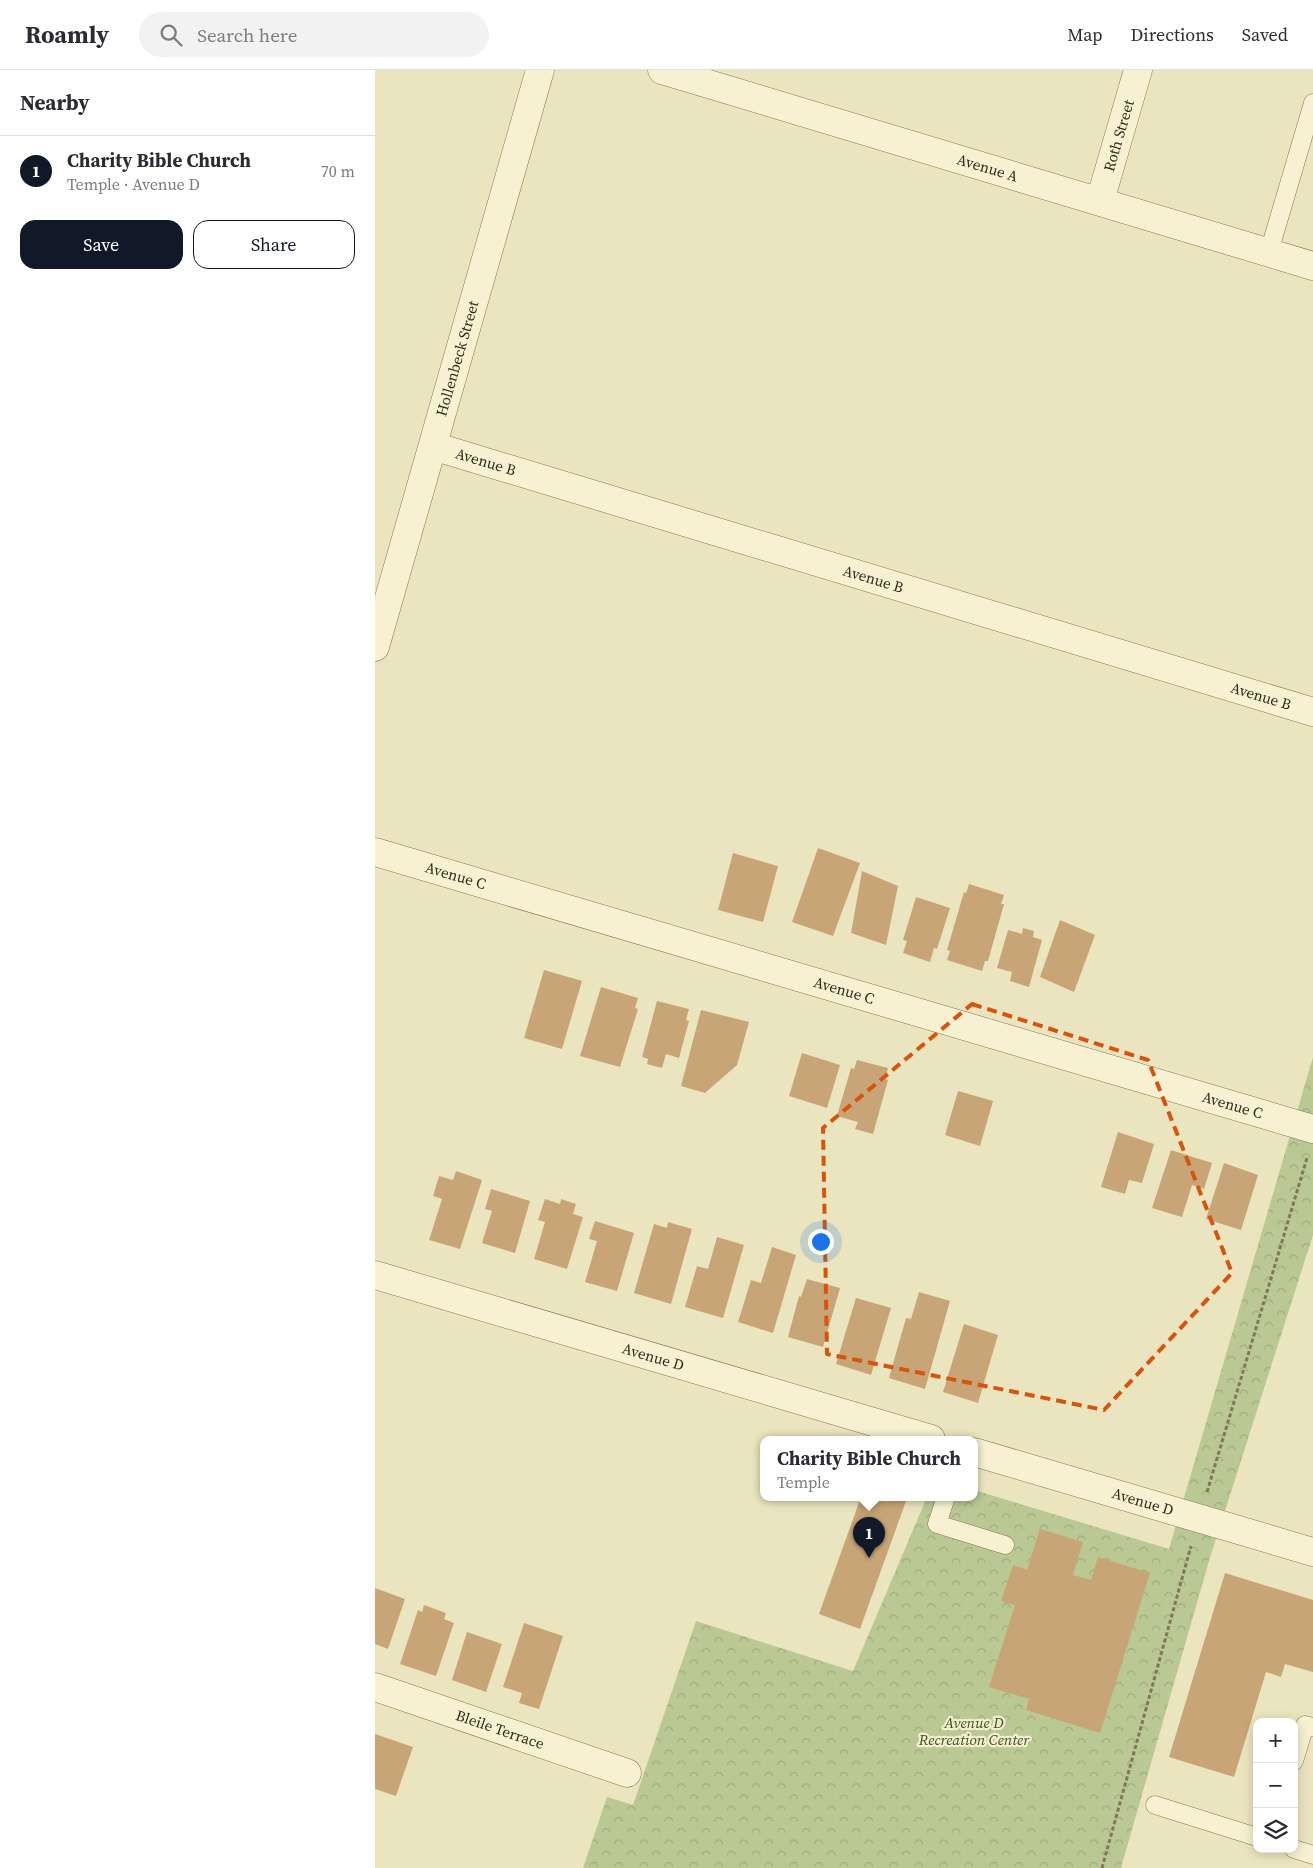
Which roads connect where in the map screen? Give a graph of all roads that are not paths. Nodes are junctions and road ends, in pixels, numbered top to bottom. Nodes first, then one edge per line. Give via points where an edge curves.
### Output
1 (540, 70) edge
2 (662, 70) edge
3 (1138, 70) edge
4 (1313, 103) edge
5 (1100, 201) junction
6 (1269, 252) junction
7 (1313, 266) edge
8 (433, 446) junction
9 (381, 602) edge
10 (375, 647) edge
11 (1313, 712) edge
12 (375, 852) edge
13 (1311, 1141) edge
14 (375, 1275) edge
15 (921, 1436) edge
16 (978, 1453) edge
17 (945, 1501) edge
18 (1005, 1545) dead end
19 (1313, 1552) edge
20 (375, 1687) edge
21 (1313, 1727) edge
22 (1298, 1748) edge
23 (627, 1773) dead end
24 (1155, 1805) dead end
25 (1253, 1836) edge
26 (1298, 1850) edge
27 (1313, 1855) edge

1 - 8 street, Hollenbeck Street
2 - 5 street, Avenue A
3 - 5 street, Roth Street
4 - 6 lane
5 - 6 street, Avenue A
6 - 7 street, Avenue A
8 - 9 street, Hollenbeck Street
8 - 11 street, Avenue B
9 - 10 street, Hollenbeck Street
12 - 13 street, Avenue C
14 - 15 street, Avenue D
16 - 19 street, Avenue D
17 - 18 lane via 937,1524
20 - 23 street, Bleile Terrace
21 - 22 lane via 1305,1725
24 - 25 lane
26 - 27 lane

